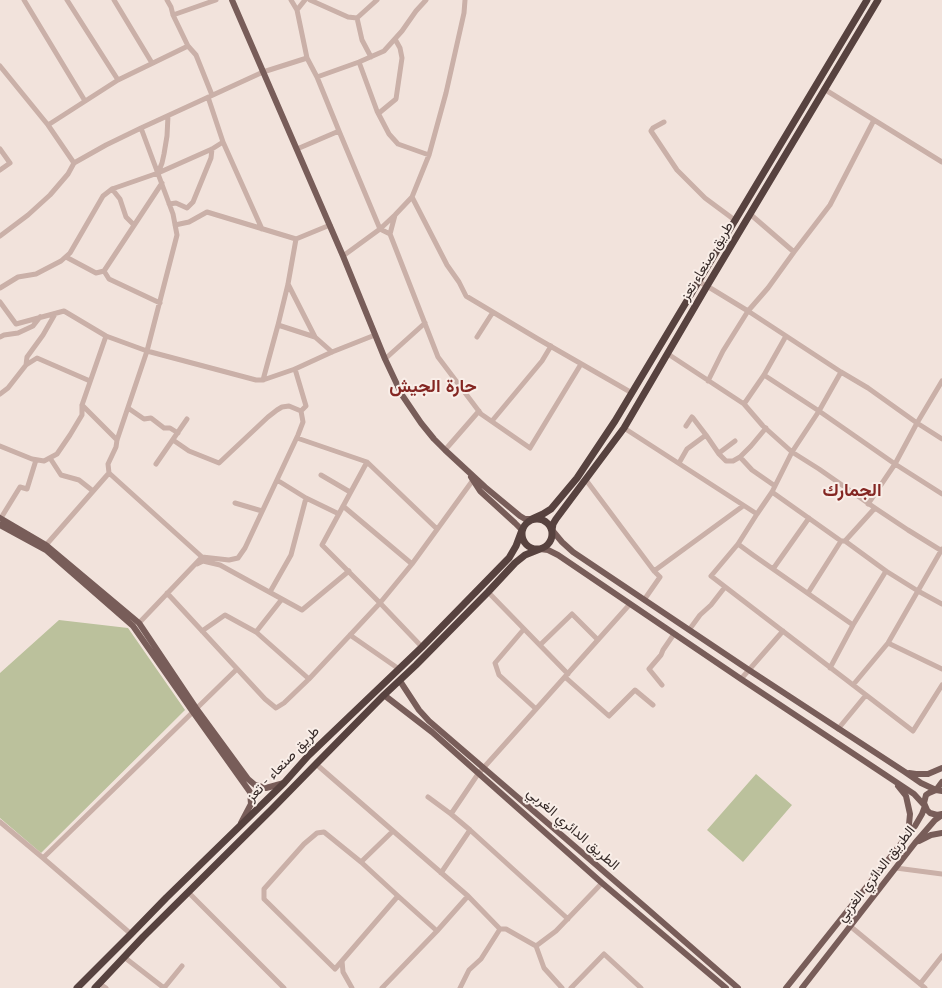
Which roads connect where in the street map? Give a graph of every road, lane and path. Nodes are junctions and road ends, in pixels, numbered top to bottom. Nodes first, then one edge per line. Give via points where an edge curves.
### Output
1 (24, 0) edge
2 (67, 0) edge
3 (114, 0) edge
4 (167, 0) edge
5 (216, 0) edge
6 (232, 0) edge
7 (292, 0) edge
8 (305, 0) edge
9 (310, 0) edge
10 (377, 0) edge
11 (426, 0) edge
12 (465, 0) edge
13 (867, 0) edge
14 (878, 0) edge
15 (297, 10) junction
16 (173, 15) junction
17 (357, 18) junction
18 (395, 39) junction
19 (188, 46) junction
20 (371, 57) junction
21 (307, 58) junction
22 (359, 62) junction
23 (152, 63) junction
24 (0, 66) edge
25 (263, 72) junction
26 (317, 77) junction
27 (118, 80) junction
28 (824, 89) junction
29 (210, 96) junction
30 (85, 101) junction
31 (378, 113) junction
32 (168, 116) junction
33 (874, 120) junction
34 (664, 122) dead end
35 (48, 125) junction
36 (141, 128) junction
37 (339, 131) junction
38 (223, 142) junction
39 (0, 149) edge
40 (212, 149) junction
41 (296, 150) junction
42 (429, 155) junction
43 (942, 162) edge
44 (74, 163) junction
45 (0, 170) edge
46 (158, 173) junction
47 (162, 183) junction
48 (112, 189) junction
49 (412, 197) junction
50 (169, 204) junction
51 (750, 214) junction
52 (395, 215) junction
53 (736, 221) junction
54 (134, 225) junction
55 (175, 225) junction
56 (330, 225) junction
57 (262, 229) junction
58 (380, 229) junction
59 (390, 234) junction
60 (0, 236) edge
61 (296, 239) junction
62 (794, 252) junction
63 (343, 256) junction
64 (66, 257) junction
65 (104, 271) junction
66 (699, 282) junction
67 (288, 284) junction
68 (707, 286) junction
69 (0, 288) edge
70 (0, 302) edge
71 (160, 303) junction
72 (494, 312) junction
73 (748, 312) junction
74 (54, 314) junction
75 (40, 317) junction
76 (425, 323) junction
77 (278, 325) junction
78 (375, 335) junction
79 (106, 336) junction
80 (786, 336) junction
81 (0, 337) edge
82 (315, 337) junction
83 (477, 337) dead end
84 (551, 346) junction
85 (147, 351) junction
86 (332, 352) junction
87 (668, 354) junction
88 (385, 359) junction
89 (581, 364) junction
90 (26, 365) junction
91 (295, 369) junction
92 (841, 372) junction
93 (764, 375) junction
94 (263, 380) junction
95 (90, 381) junction
96 (708, 381) junction
97 (942, 381) edge
98 (632, 393) junction
99 (0, 394) edge
100 (744, 404) junction
101 (82, 405) junction
102 (128, 408) junction
103 (301, 411) junction
104 (479, 411) junction
105 (819, 412) junction
106 (187, 419) dead end
107 (492, 421) junction
108 (917, 423) junction
109 (686, 426) dead end
110 (624, 428) junction
111 (766, 428) junction
112 (178, 432) junction
113 (706, 435) junction
114 (297, 438) junction
115 (942, 439) edge
116 (117, 440) junction
117 (173, 440) junction
118 (735, 441) dead end
119 (0, 446) edge
120 (444, 450) junction
121 (792, 452) junction
122 (719, 453) junction
123 (740, 457) junction
124 (50, 458) junction
125 (36, 460) junction
126 (367, 462) junction
127 (679, 463) junction
128 (156, 464) dead end
129 (895, 464) junction
130 (468, 470) junction
131 (109, 473) junction
132 (321, 475) dead end
133 (277, 480) junction
134 (473, 480) junction
135 (586, 480) junction
136 (775, 486) junction
137 (93, 491) junction
138 (350, 492) junction
139 (772, 492) junction
140 (942, 494) edge
141 (306, 498) junction
142 (236, 503) dead end
143 (868, 504) junction
144 (343, 506) junction
145 (743, 506) junction
146 (875, 508) junction
147 (262, 511) junction
148 (339, 514) junction
149 (756, 514) junction
150 (809, 518) junction
151 (532, 519) junction
152 (0, 520) edge
153 (437, 529) junction
154 (522, 530) junction
155 (552, 530) junction
156 (843, 541) junction
157 (738, 544) junction
158 (46, 545) junction
159 (540, 549) junction
160 (942, 550) edge
161 (202, 557) junction
162 (195, 564) junction
163 (412, 564) junction
164 (773, 569) junction
165 (348, 571) junction
166 (654, 571) junction
167 (886, 571) junction
168 (725, 587) junction
169 (918, 591) junction
170 (270, 592) junction
171 (488, 592) junction
172 (167, 593) junction
173 (808, 593) junction
174 (282, 600) junction
175 (644, 600) junction
176 (380, 603) junction
177 (630, 604) junction
178 (942, 604) edge
179 (139, 623) junction
180 (853, 624) junction
181 (524, 629) junction
182 (689, 630) junction
183 (202, 631) junction
184 (256, 632) junction
185 (783, 632) junction
186 (674, 634) junction
187 (350, 635) junction
188 (598, 640) junction
189 (888, 643) junction
190 (540, 645) junction
191 (422, 647) junction
192 (410, 659) junction
193 (416, 665) junction
194 (830, 668) junction
195 (237, 669) junction
196 (399, 669) junction
197 (942, 669) edge
198 (749, 670) junction
199 (567, 675) junction
200 (309, 679) junction
201 (741, 679) junction
202 (400, 681) junction
203 (662, 685) dead end
204 (853, 685) junction
205 (942, 685) edge
206 (384, 695) junction
207 (866, 695) junction
208 (653, 706) dead end
209 (194, 710) junction
210 (536, 710) junction
211 (838, 729) junction
212 (316, 764) junction
213 (484, 768) junction
214 (942, 768) edge
215 (905, 772) junction
216 (478, 774) junction
217 (893, 780) junction
218 (942, 782) edge
219 (284, 783) junction
220 (939, 790) edge
221 (428, 797) dead end
222 (925, 806) junction
223 (451, 814) junction
224 (942, 814) edge
225 (0, 822) edge
226 (240, 826) junction
227 (470, 830) junction
228 (393, 831) junction
229 (942, 833) edge
230 (908, 836) junction
231 (916, 842) junction
232 (43, 858) junction
233 (361, 862) junction
234 (896, 868) junction
235 (441, 873) junction
236 (942, 874) edge
237 (602, 883) junction
238 (188, 892) junction
239 (398, 896) junction
240 (468, 896) junction
241 (568, 919) junction
242 (850, 926) junction
243 (500, 929) junction
244 (437, 931) junction
245 (131, 934) junction
246 (536, 946) junction
247 (942, 956) edge
248 (124, 957) junction
249 (342, 961) junction
250 (182, 966) dead end
251 (464, 981) junction
252 (920, 984) junction
253 (98, 986) edge
254 (77, 988) edge
255 (106, 988) edge
256 (164, 988) edge
257 (284, 988) edge
258 (352, 988) edge
259 (382, 988) edge
260 (455, 988) edge
261 (460, 988) edge
262 (562, 988) edge
263 (571, 988) edge
264 (641, 988) edge
265 (726, 988) edge
266 (738, 988) edge
267 (786, 988) edge
268 (802, 988) edge
269 (925, 988) edge

1 - 30 street
2 - 27 street
3 - 23 street
4 - 16 street
5 - 16 street
6 - 25 main road
7 - 15 street
8 - 15 street
9 - 17 street via 348,17
10 - 17 street
11 - 18 street
12 - 42 street via 446,93
13 - 53 highway, طريق صنعاء تعز
14 - 28 highway, طريق صنعاء تعز
15 - 21 street
16 - 19 street
17 - 20 street via 362,40
18 - 20 street via 384,51
18 - 31 street via 402,58 396,98
19 - 23 street
19 - 29 street via 196,55
20 - 22 street
21 - 25 street
21 - 26 street
22 - 26 street
22 - 31 street
23 - 27 street
24 - 35 street
25 - 29 street
25 - 41 main road
26 - 37 street
27 - 30 street
28 - 33 street
28 - 51 highway, طريق صنعاء تعز
29 - 32 street
29 - 38 street
30 - 35 street
31 - 42 street via 389,134 398,144
32 - 36 street
32 - 46 street via 164,154
33 - 43 street
33 - 62 street via 830,205
34 - 53 street via 650,131 677,170 705,198
35 - 44 street
36 - 44 street
36 - 46 street
37 - 41 street
37 - 58 street
38 - 40 street
38 - 57 street
39 - 45 street via 10,163
40 - 46 street
40 - 50 street via 211,158 193,202 187,208 176,203
41 - 56 main road
42 - 49 street
44 - 60 street via 50,196
46 - 47 street
46 - 48 street
47 - 50 street
47 - 54 street
48 - 54 street via 120,198 126,217
48 - 64 street via 103,196
49 - 52 street
49 - 72 street via 466,296
50 - 55 street
51 - 62 street
51 - 68 highway, طريق صنعاء تعز
52 - 58 street
52 - 59 street
53 - 66 highway, طريق صنعاء تعز
54 - 65 street
55 - 57 street via 189,222 207,212
55 - 71 street via 177,235
56 - 61 street
56 - 63 main road
57 - 61 street
58 - 59 street
58 - 63 street
59 - 76 street
61 - 67 street
62 - 73 street
63 - 78 main road
64 - 65 street via 96,273
64 - 69 street via 36,274 18,277
65 - 71 street via 109,279
66 - 68 street
66 - 98 highway, طريق صنعاء تعز
67 - 77 street
67 - 82 street
68 - 73 street
68 - 87 highway, طريق صنعاء تعز
70 - 75 street via 16,324
71 - 85 street
72 - 83 street
72 - 84 street
73 - 80 street
73 - 96 street via 723,351
74 - 75 street
74 - 79 street via 64,311
74 - 90 street via 27,358
75 - 81 street via 33,326
76 - 88 street
76 - 104 street via 438,358
77 - 82 street
77 - 94 street
78 - 86 street
78 - 88 main road
79 - 85 street
79 - 95 street
80 - 92 street
80 - 93 street
82 - 86 street
84 - 89 street
84 - 107 street via 542,361
85 - 94 street
85 - 102 street
86 - 91 street
87 - 96 street
87 - 110 highway, طريق صنعاء تعز
88 - 120 main road via 411,409
89 - 98 street
89 - 107 street via 530,448
90 - 95 street via 38,358
90 - 99 street
91 - 94 street
91 - 103 street via 306,406
92 - 105 street
92 - 108 street
93 - 100 street
93 - 105 street
95 - 101 street
96 - 100 street
97 - 108 street
98 - 151 highway, طريق صنعاء تعز via 577,478 551,508
100 - 111 street
101 - 116 street
101 - 124 street via 82,415 70,435 58,454
102 - 112 street via 144,420 151,418 164,428
102 - 116 street
103 - 114 street via 303,422
103 - 117 street via 289,406 277,410 219,463 189,451
104 - 107 street
104 - 120 street
105 - 121 street
105 - 129 street
106 - 112 street
108 - 115 street
108 - 129 street
109 - 113 street via 692,418
110 - 127 street
110 - 135 highway, طريق صنعاء تعز
111 - 121 street
111 - 123 street
112 - 117 street
113 - 122 street
113 - 127 street via 687,449
114 - 126 street
114 - 133 street
116 - 131 street via 108,464
117 - 128 street
118 - 122 street
119 - 125 street
120 - 130 main road
121 - 136 street
121 - 143 street
122 - 123 street via 726,461
123 - 136 street via 752,470
124 - 125 street via 44,461
124 - 137 street via 61,475 79,480
125 - 152 street via 27,489 20,487
126 - 138 street
126 - 153 street
127 - 145 street
129 - 140 street
129 - 143 street
130 - 134 main road
130 - 151 main road via 520,516
131 - 137 street
131 - 161 street
132 - 138 street
133 - 141 street
133 - 147 street
134 - 153 street
134 - 154 main road via 480,491
135 - 155 highway, طريق صنعاء تعز via 556,519
135 - 166 street
136 - 139 street
137 - 158 street
138 - 144 street
139 - 149 street
139 - 150 street
141 - 148 street
141 - 170 street via 291,555
142 - 147 street
143 - 146 street
144 - 148 street
144 - 163 street
145 - 149 street
145 - 166 street
146 - 156 street
146 - 160 street
147 - 161 street via 238,558 229,560
148 - 165 street via 322,545
149 - 157 street
150 - 156 street
150 - 164 street
151 - 154 highway via 527,521
151 - 155 highway via 542,519
152 - 158 main road
152 - 209 main road via 46,550 133,626
153 - 163 street
154 - 159 highway via 521,535 526,544 530,548
154 - 191 highway, طريق صنعاء - تعز via 509,558
155 - 159 highway via 551,540
155 - 175 main road via 573,552
156 - 167 street
156 - 173 street
157 - 164 street
157 - 168 street via 711,576
158 - 179 main road
159 - 171 highway, طريق صنعاء - تعز via 525,555 515,563
159 - 177 main road via 558,555
160 - 169 street
161 - 162 street
162 - 170 street via 203,561 220,565
162 - 172 street
163 - 176 street
164 - 173 street
165 - 174 street via 302,610
165 - 176 street
166 - 175 street via 660,578
167 - 169 street
167 - 180 street
168 - 182 street
168 - 185 street
169 - 178 street
169 - 189 street
170 - 174 street
171 - 181 street
171 - 193 highway, طريق صنعاء - تعز
172 - 179 street
172 - 183 street
173 - 180 street
174 - 184 street
175 - 182 main road
176 - 187 street
176 - 191 street
177 - 186 main road
177 - 188 street
179 - 209 main road
180 - 194 street
181 - 190 street
181 - 210 street via 495,663 499,675
182 - 198 main road
183 - 184 street via 225,615
183 - 195 street
184 - 200 street
185 - 194 street
185 - 198 street
186 - 201 main road
186 - 203 street via 649,669
187 - 196 street
187 - 200 street
188 - 190 street via 572,614
188 - 199 street
189 - 197 street
189 - 204 street
190 - 199 street
191 - 192 highway, طريق صنعاء - تعز
192 - 193 highway
192 - 196 highway, طريق صنعاء - تعز
193 - 202 highway, طريق صنعاء - تعز
194 - 204 street
195 - 200 street via 276,708
195 - 209 street
196 - 219 highway, طريق صنعاء - تعز via 308,756
198 - 201 street
198 - 211 main road
199 - 208 street via 609,716 635,690
199 - 210 street
201 - 217 main road
202 - 206 highway, طريق صنعاء - تعز
202 - 213 main road, الطريق الدائري الغربي via 429,721
204 - 207 street
205 - 207 street via 912,731
206 - 212 highway, طريق صنعاء - تعز
206 - 216 main road, الطريق الدائري الغربي via 432,732
207 - 211 street
209 - 219 main road via 255,785 266,788
209 - 226 main road via 250,792 251,804
209 - 232 street
210 - 213 street
211 - 215 main road
212 - 228 street
212 - 238 highway, طريق صنعاء - تعز
213 - 216 street
213 - 266 main road, الطريق الدائري الغربي
214 - 215 main road via 928,774
215 - 220 main road via 921,783
216 - 223 street
216 - 237 main road, الطريق الدائري الغربي
217 - 222 main road via 914,794
217 - 230 main road via 906,796 910,814
218 - 220 main road
219 - 226 highway, طريق صنعاء - تعز
220 - 222 main road, الطريق الدائري الغربي via 926,795
221 - 223 street
222 - 224 main road via 933,814
222 - 230 main road, الطريق الدائري الغربي via 919,821
223 - 227 street
224 - 231 main road, الطريق الدائري الغربي
225 - 232 street
226 - 245 highway, طريق صنعاء - تعز
227 - 235 street
227 - 241 street
228 - 233 street
228 - 235 street
229 - 231 main road
230 - 267 main road, الطريق الدائري الغربي
231 - 234 main road, الطريق الدائري الغربي
232 - 245 street
233 - 239 street
233 - 249 street via 324,832 316,833 264,890 264,899 335,969
234 - 236 street
234 - 242 main road, الطريق الدائري الغربي
235 - 240 street
237 - 241 street
237 - 265 main road, الطريق الدائري الغربي
238 - 248 highway, طريق صنعاء - تعز
238 - 257 street
239 - 244 street
239 - 249 street
240 - 243 street
240 - 244 street
241 - 246 street
242 - 252 street
242 - 268 main road, الطريق الدائري الغربي
243 - 246 street via 506,929
243 - 251 street via 481,959 469,970
244 - 259 street
245 - 254 highway, طريق صنعاء - تعز
246 - 262 street via 544,968
247 - 252 street
248 - 253 highway, طريق صنعاء - تعز
248 - 256 street
249 - 258 street via 343,972
250 - 256 street
251 - 260 street
251 - 261 street
252 - 269 street
253 - 255 street
263 - 264 street via 604,954

